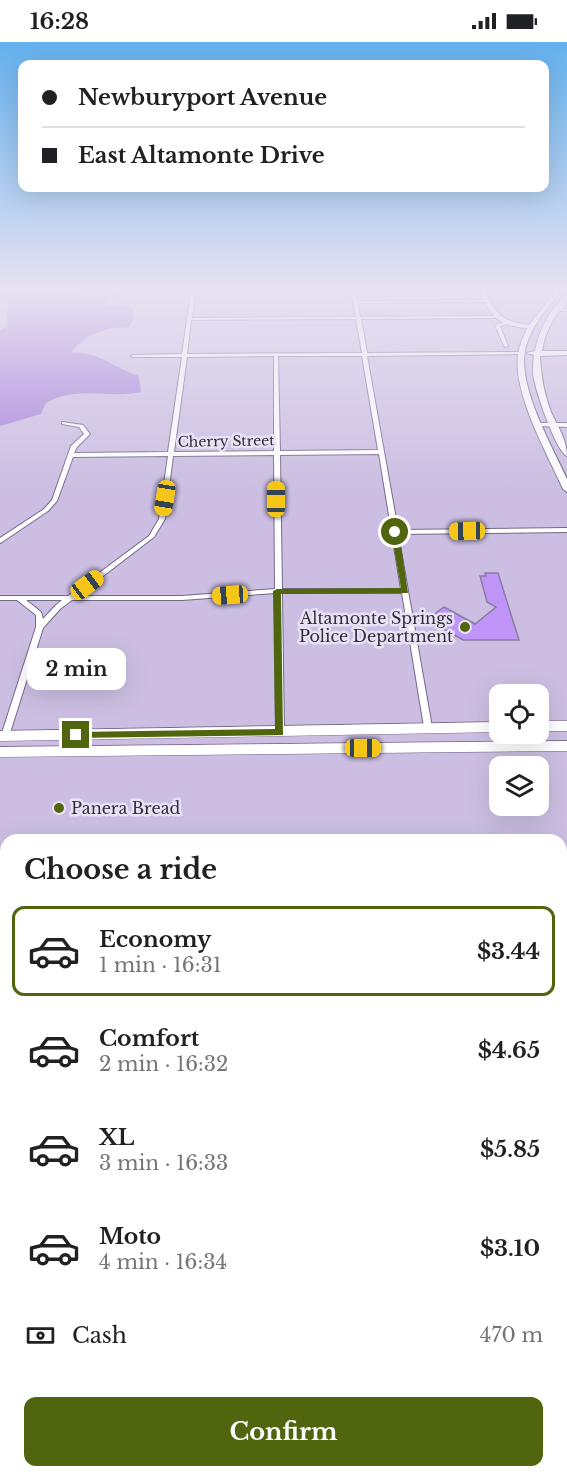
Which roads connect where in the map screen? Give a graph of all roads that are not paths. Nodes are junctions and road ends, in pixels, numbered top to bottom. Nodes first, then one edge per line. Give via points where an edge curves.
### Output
1 (184, 359) edge
2 (276, 359) edge
3 (364, 359) edge
4 (522, 359) edge
5 (536, 359) edge
6 (64, 423) dead end
7 (540, 425) junction
8 (554, 425) junction
9 (567, 425) edge
10 (566, 449) edge
11 (380, 452) junction
12 (276, 453) junction
13 (172, 454) junction
14 (71, 455) junction
15 (567, 489) edge
16 (567, 530) edge
17 (395, 532) junction
18 (0, 541) edge
19 (277, 591) junction
20 (405, 591) junction
21 (71, 597) junction
22 (0, 598) edge
23 (19, 598) junction
24 (40, 627) junction
25 (549, 726) edge
26 (567, 726) edge
27 (489, 727) edge
28 (428, 728) junction
29 (280, 732) junction
30 (229, 733) junction
31 (30, 736) junction
32 (2, 737) edge
33 (567, 746) edge
34 (407, 748) junction
35 (200, 750) junction
36 (0, 751) edge

1 - 13 street
2 - 12 street
3 - 11 street
4 - 7 main road via 524,388
5 - 8 main road via 535,374
6 - 14 street via 87,429
7 - 8 street
7 - 15 main road
8 - 9 street
8 - 10 main road
11 - 12 street, Cherry Street
11 - 17 street
12 - 13 street, Cherry Street
12 - 19 street
13 - 14 street, Cherry Street
13 - 21 street via 158,527 151,537
14 - 18 street via 55,500
16 - 17 street
17 - 20 street
19 - 20 street
19 - 21 street via 182,598
19 - 29 street
20 - 28 street
21 - 23 street
21 - 24 street
22 - 23 street
23 - 24 street via 39,614
24 - 32 street
25 - 26 main road
27 - 28 main road
28 - 29 main road
28 - 34 main road via 420,741
29 - 30 main road
30 - 31 main road
30 - 35 main road via 207,742
31 - 32 main road
31 - 36 main road
33 - 34 main road
34 - 35 main road
35 - 36 main road

